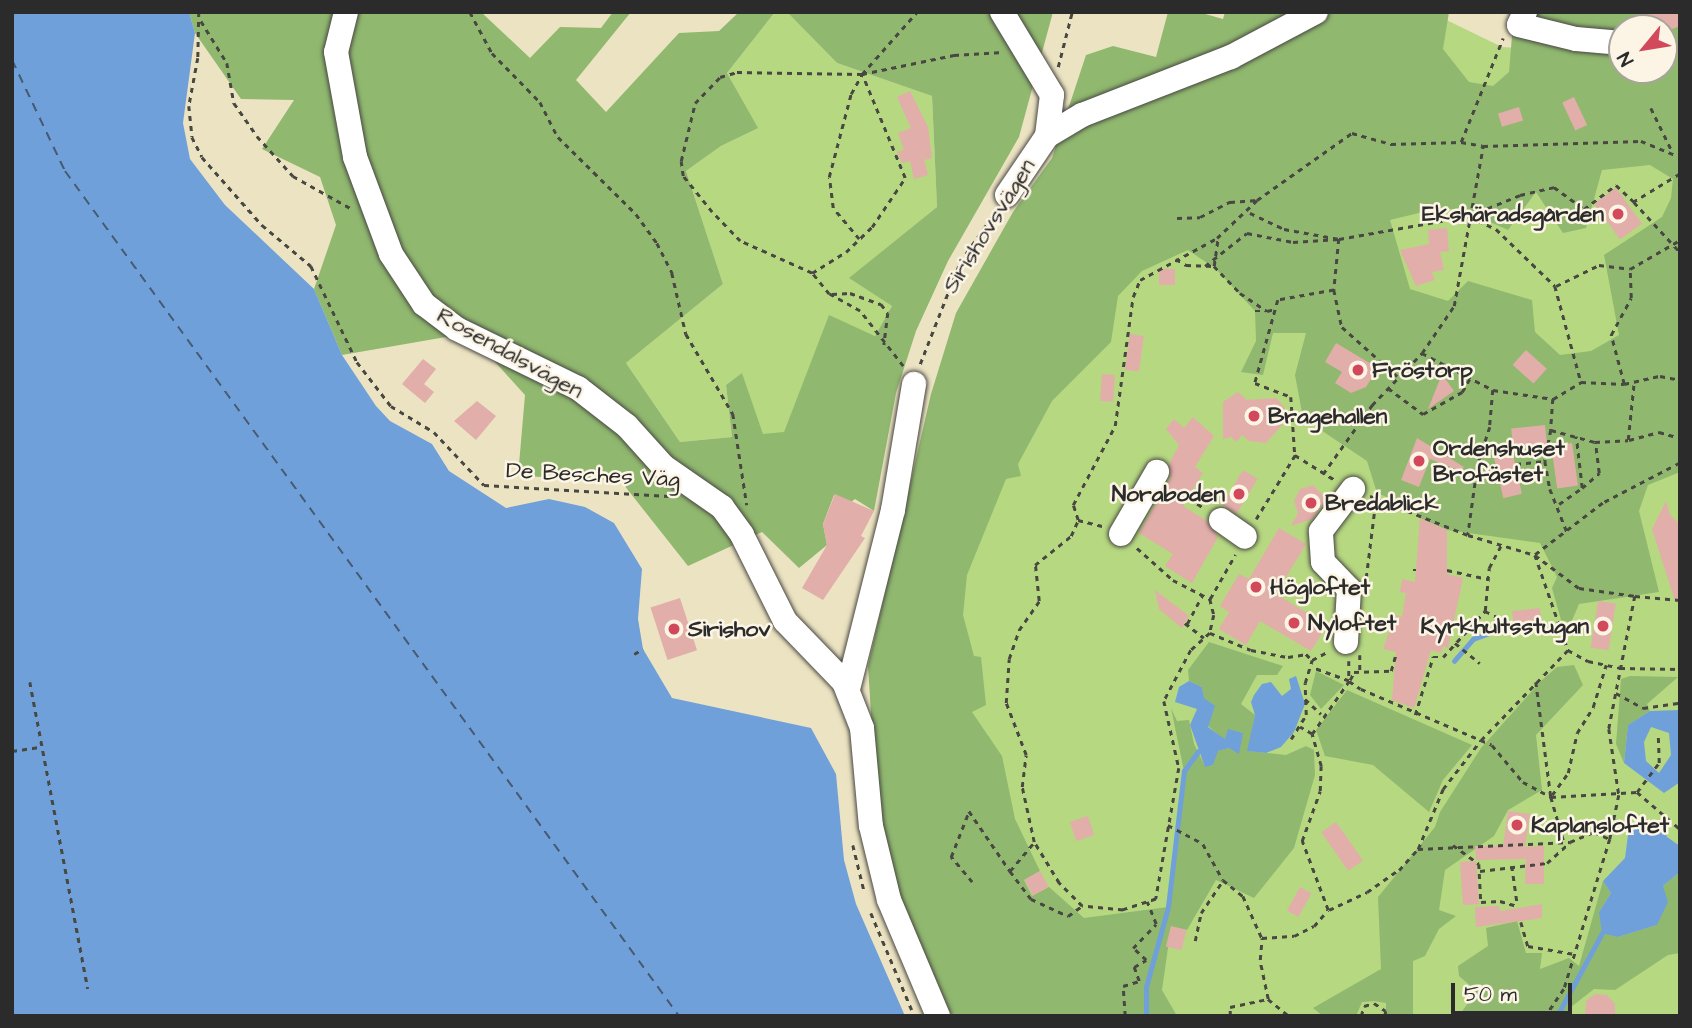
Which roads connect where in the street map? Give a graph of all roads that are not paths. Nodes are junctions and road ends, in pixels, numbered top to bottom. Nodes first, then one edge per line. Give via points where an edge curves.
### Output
1 (346, 12) edge
2 (1002, 12) edge
3 (1317, 12) edge
4 (1525, 12) edge
5 (1608, 42) edge
6 (1046, 136) junction
7 (1007, 195) road end
8 (914, 384) road end
9 (1157, 472) dead end
10 (1353, 489) road end
11 (1221, 520) dead end
12 (1121, 534) road end
13 (1245, 537) road end
14 (1346, 642) road end
15 (848, 689) junction
16 (937, 1016) edge

1 - 15 street, Rosendalsvägen via 336,52 355,157 402,274 438,317 578,388 627,426 663,466 722,508 739,530 785,621
2 - 6 street via 1052,95
3 - 6 street, Sirishovsvägen via 1231,57 1082,115
4 - 5 street via 1519,25
6 - 7 street, Sirishovsvägen
8 - 15 street via 892,510
9 - 12 street
10 - 14 street via 1321,531 1323,562 1349,589
11 - 13 street
15 - 16 street, Rosendalsvägen via 862,728 880,869 913,967

